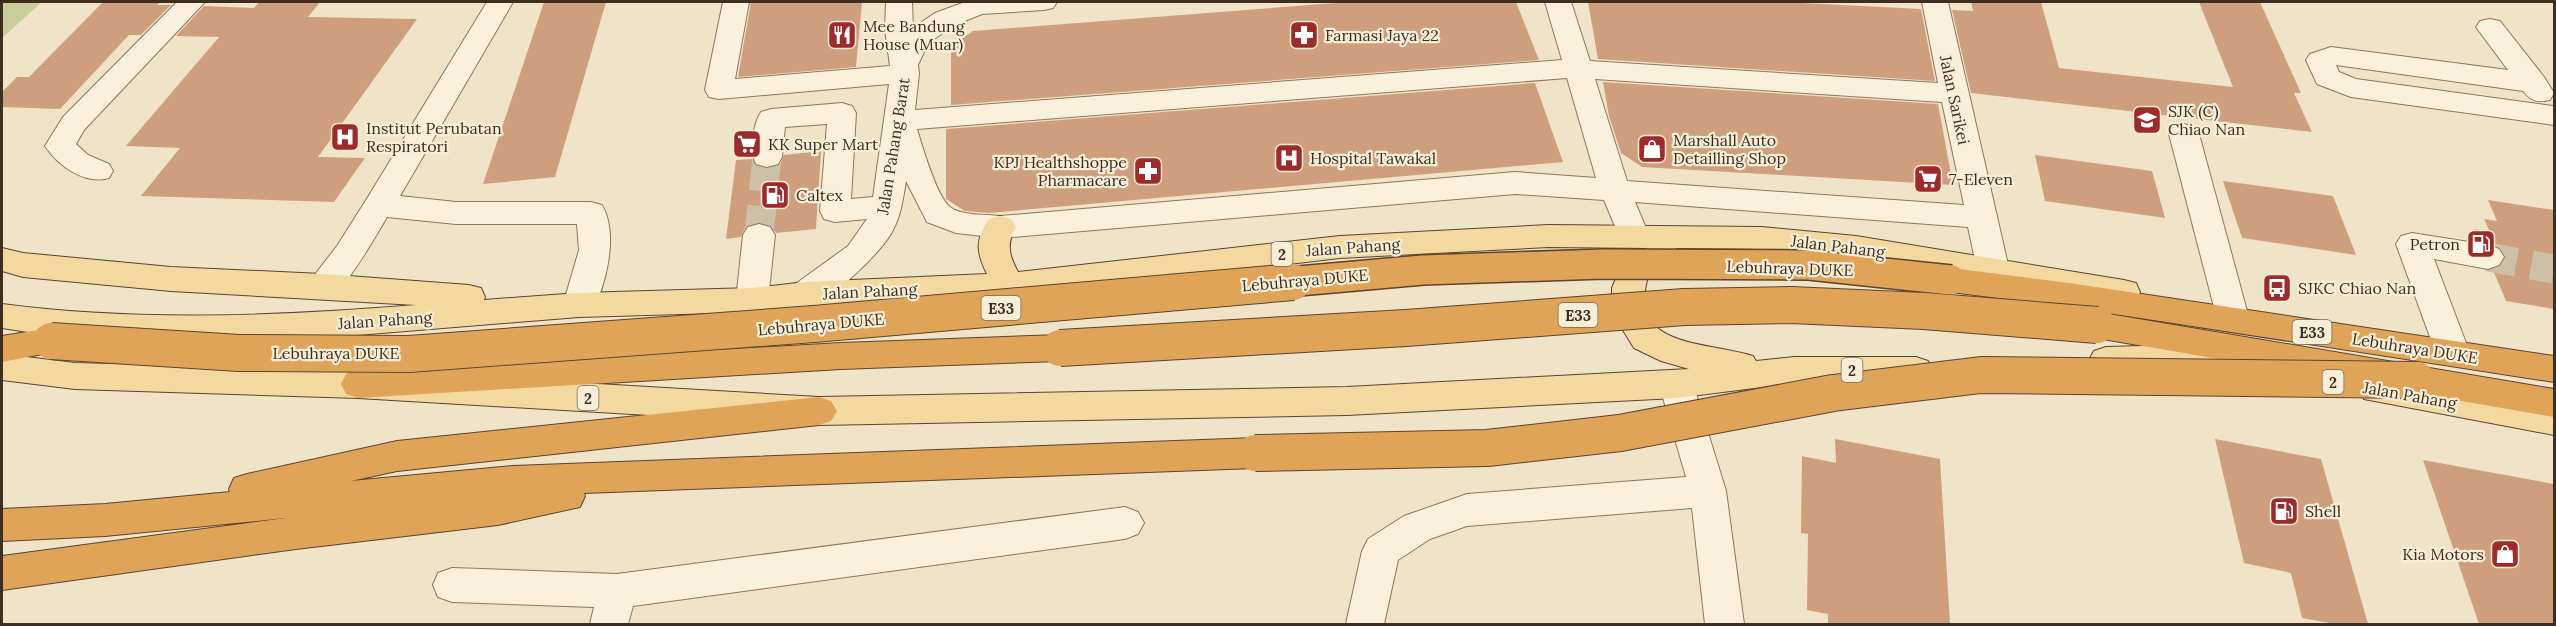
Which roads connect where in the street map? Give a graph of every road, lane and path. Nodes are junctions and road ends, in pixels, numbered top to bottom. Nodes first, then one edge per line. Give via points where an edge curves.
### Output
1 (192, 2) edge
2 (500, 2) edge
3 (736, 2) edge
4 (899, 2) edge
5 (1044, 2) edge
6 (1558, 2) edge
7 (1935, 2) edge
8 (972, 4) edge
9 (2490, 27) dead end
10 (905, 68) junction
11 (1579, 69) junction
12 (2466, 74) junction
13 (2534, 83) junction
14 (1953, 93) junction
15 (2483, 105) junction
16 (2554, 117) edge
17 (900, 122) junction
18 (2184, 134) dead end
19 (767, 157) tunnel mouth
20 (98, 171) dead end
21 (1615, 190) junction
22 (379, 205) junction
23 (887, 207) junction
24 (1980, 217) junction
25 (1000, 227) junction
26 (759, 235) tunnel mouth
27 (1633, 235) junction
28 (1762, 238) junction
29 (2488, 257) tunnel mouth
30 (2, 260) edge
31 (1993, 269) junction
32 (1008, 285) junction
33 (322, 286) junction
34 (806, 294) junction
35 (752, 300) junction
36 (579, 305) junction
37 (2231, 311) junction
38 (2, 316) edge
39 (2, 337) edge
40 (51, 341) junction
41 (2451, 348) junction
42 (2, 349) edge
43 (2554, 364) edge
44 (2, 368) edge
45 (2554, 369) edge
46 (1794, 370) junction
47 (2417, 380) junction
48 (357, 384) junction
49 (1676, 384) junction
50 (2554, 403) edge
51 (819, 411) junction
52 (2554, 421) edge
53 (660, 478) junction
54 (1707, 491) junction
55 (105, 520) junction
56 (1125, 523) dead end
57 (2, 525) edge
58 (2, 573) edge
59 (452, 585) dead end
60 (613, 608) edge
61 (1365, 624) edge
62 (1725, 624) edge

1 - 20 street via 73,124 60,146 77,162
2 - 22 street
3 - 10 street via 719,90
4 - 10 street, Jalan Pahang Barat
5 - 8 street
6 - 11 street
7 - 14 street, Jalan Sarikei
8 - 10 street via 917,38
9 - 13 street
10 - 17 street, Jalan Pahang Barat
11 - 14 street
11 - 17 street via 1523,70
11 - 21 street
12 - 13 street
12 - 15 street
12 - 15 street via 2331,56 2320,60 2327,78 2351,88
13 - 16 street
14 - 24 street, Jalan Sarikei
15 - 16 street
17 - 23 street, Jalan Pahang Barat
17 - 25 street via 914,165 938,214 956,222
18 - 37 street
19 - 23 street via 771,119 842,113 835,211
21 - 24 street
21 - 25 street via 1515,183
21 - 27 street
22 - 33 street
22 - 36 street via 456,213 591,213 595,250
23 - 34 street, Jalan Pahang Barat via 878,230 859,254
24 - 31 street, Jalan Sarikei
25 - 32 main road via 990,246
26 - 35 street
27 - 28 main road, Jalan Pahang / 2
27 - 32 main road, Jalan Pahang / 2 via 1340,247
28 - 31 main road, Jalan Pahang / 2 via 1856,247
28 - 46 main road via 1658,255 1635,267 1628,288 1628,310 1646,339 1673,352 1713,362
29 - 41 street via 2412,244
30 - 33 main road via 171,279
31 - 37 main road, Jalan Pahang / 2
32 - 34 main road, Jalan Pahang / 2
33 - 36 main road
34 - 35 main road, Jalan Pahang / 2
35 - 36 main road, Jalan Pahang / 2
36 - 38 main road, Jalan Pahang / 2 via 321,325 177,327 54,323
37 - 41 main road, Jalan Pahang / 2
39 - 40 highway, E33
40 - 42 highway, E33
40 - 45 highway, Lebuhraya DUKE / E33, bridge via 239,353 409,354 814,324 1423,270 1603,264 1809,265 2069,295
41 - 43 main road, Jalan Pahang / 2
44 - 48 main road, Jalan Pahang / 2 via 75,376
46 - 49 main road, Jalan Pahang / 2
46 - 52 main road, Jalan Pahang / 2 via 1945,371 2181,358
47 - 48 highway, Lebuhraya DUKE / E33, bridge via 2097,325 1791,305 1684,307 1406,328
47 - 50 highway, Lebuhraya DUKE / E33
47 - 53 highway, bridge via 1981,375 1833,393 1620,433 1487,448 1255,453
48 - 51 main road, Jalan Pahang / 2
49 - 51 main road, Jalan Pahang / 2 via 1347,401
49 - 54 street
51 - 55 highway via 397,456
53 - 55 highway via 513,482
53 - 58 highway via 498,509
54 - 61 street via 1467,510 1417,526 1381,551
54 - 62 street
55 - 57 highway
56 - 60 street
59 - 60 street

